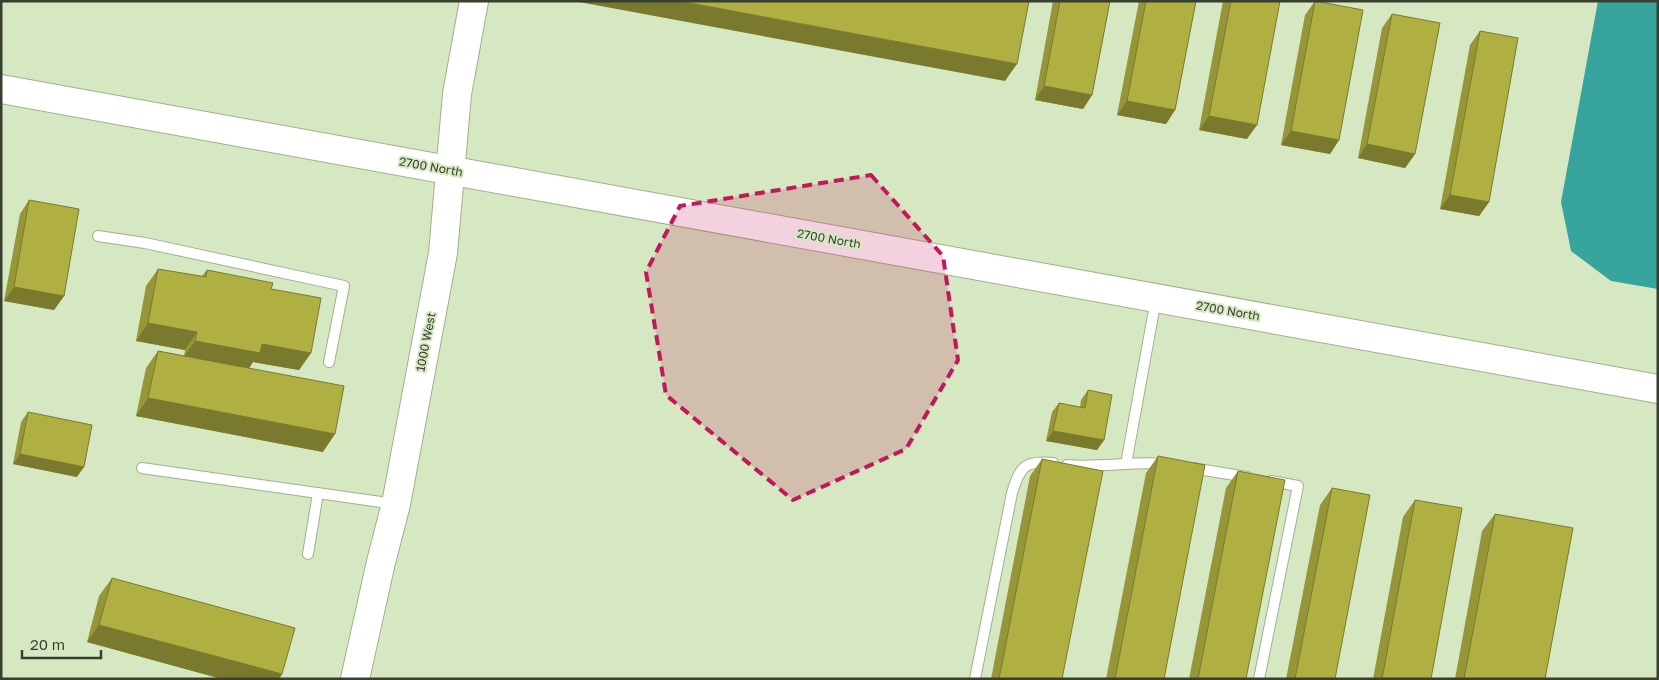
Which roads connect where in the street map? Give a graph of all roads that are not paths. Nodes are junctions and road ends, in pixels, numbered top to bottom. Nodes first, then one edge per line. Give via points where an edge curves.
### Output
1 (474, 1) edge
2 (1, 89) edge
3 (452, 171) junction
4 (98, 236) dead end
5 (1156, 298) junction
6 (329, 362) dead end
7 (1658, 389) edge
8 (1126, 464) junction
9 (142, 468) dead end
10 (318, 493) junction
11 (396, 504) junction
12 (308, 554) dead end
13 (355, 679) edge
14 (976, 679) edge
15 (1259, 679) edge

1 - 3 main road, 1000 West via 457,94
2 - 3 main road, 2700 North
3 - 5 main road, 2700 North
3 - 11 main road, 1000 West via 445,240
4 - 6 lane via 145,243 344,286
5 - 7 main road, 2700 North
5 - 8 lane
8 - 14 lane via 1079,466 1044,462 1029,463 1023,467 1012,493
8 - 15 lane via 1176,466 1298,486
9 - 10 lane
10 - 11 lane
10 - 12 lane
11 - 13 main road, 1000 West

